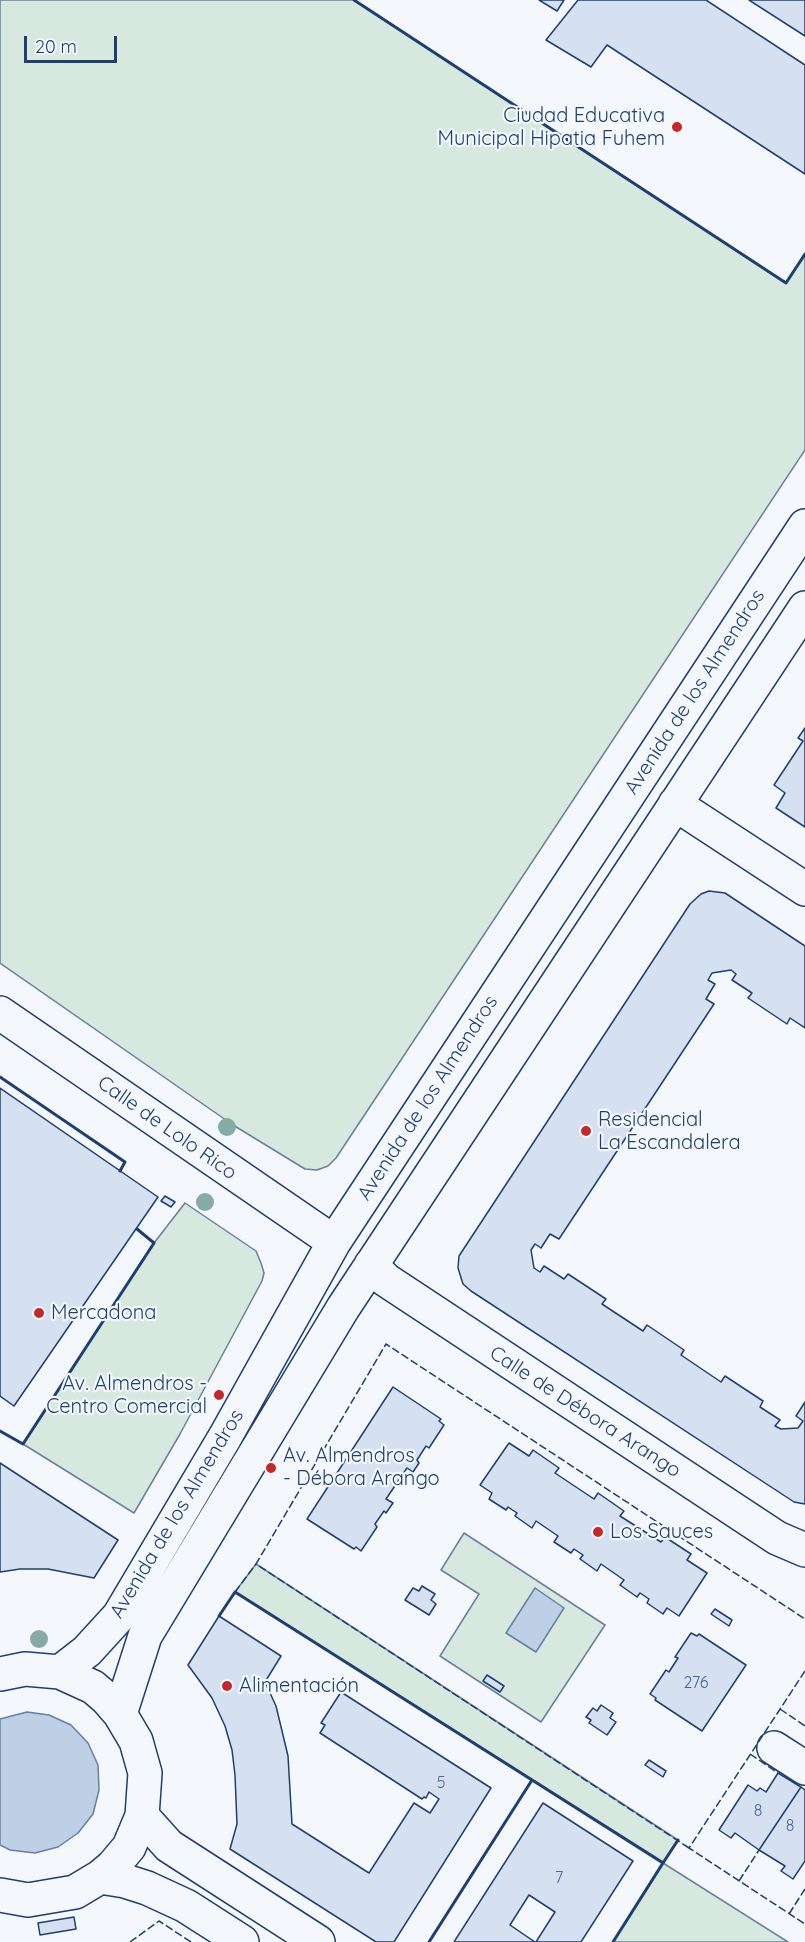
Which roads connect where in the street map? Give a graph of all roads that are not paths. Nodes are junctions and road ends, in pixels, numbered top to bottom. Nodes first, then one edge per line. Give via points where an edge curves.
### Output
1 (805, 526) edge
2 (805, 608) edge
3 (675, 804) junction
4 (805, 889) edge
5 (0, 1013) edge
6 (334, 1242) junction
7 (372, 1265) junction
8 (805, 1550) edge
9 (60, 1672) junction
10 (0, 1674) edge
11 (120, 1714) junction
12 (774, 1748) dead end
13 (805, 1768) edge
14 (142, 1816) junction
15 (100, 1878) junction
16 (0, 1895) edge
17 (242, 1942) edge
18 (318, 1942) edge

1 - 6 street, Avenida de los Almendros
2 - 3 street, Avenida de los Almendros
3 - 4 street
3 - 7 street, Avenida de los Almendros
5 - 6 street, Calle de Lolo Rico
6 - 9 street, Avenida de los Almendros via 119,1616 87,1651
7 - 8 street, Calle de Débora Arango via 386,1280 777,1538
7 - 11 street, Avenida de los Almendros via 146,1636
9 - 10 street via 24,1669
9 - 11 street via 93,1688
11 - 14 street via 136,1741 146,1773
12 - 13 street
14 - 15 street via 129,1846
14 - 18 street via 169,1846
15 - 16 street via 75,1892 28,1900
15 - 17 street via 147,1888 186,1906

